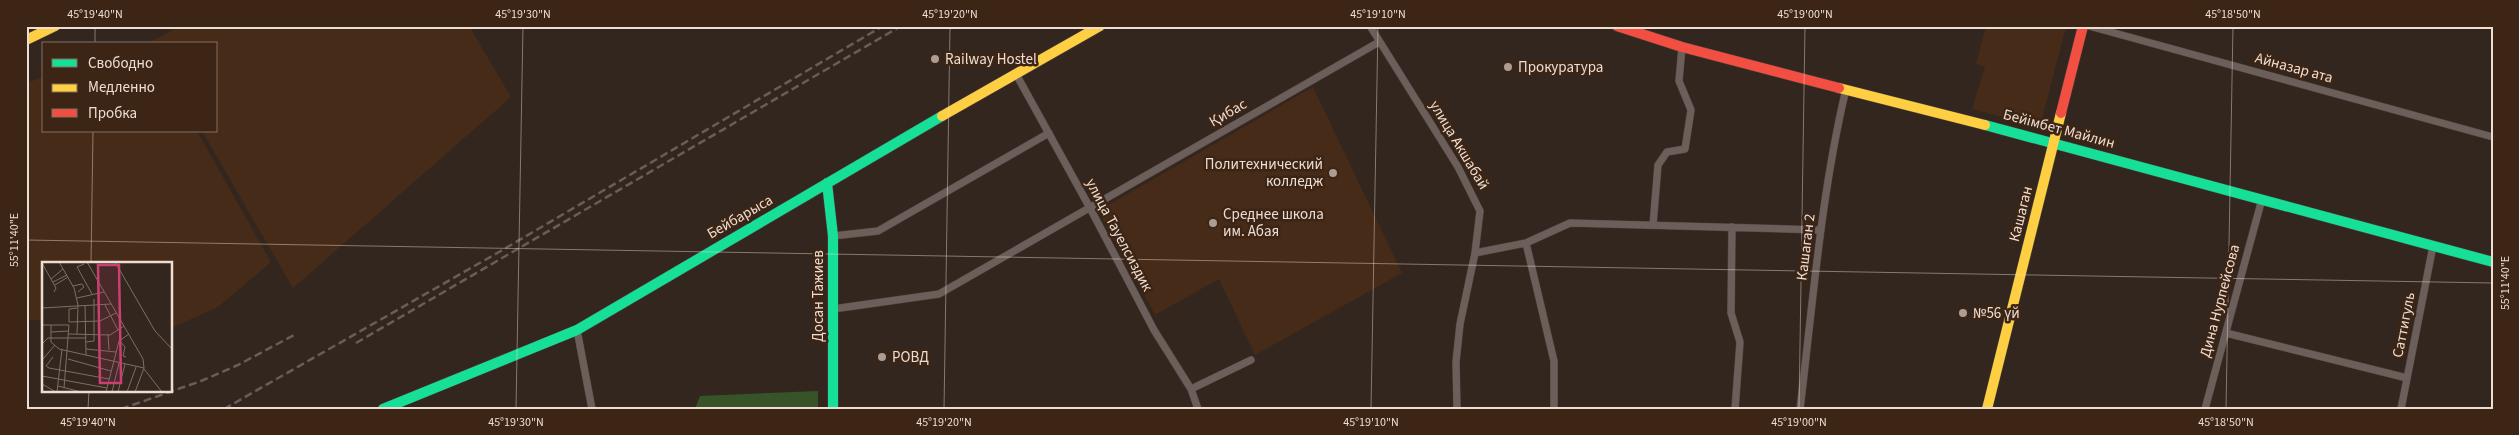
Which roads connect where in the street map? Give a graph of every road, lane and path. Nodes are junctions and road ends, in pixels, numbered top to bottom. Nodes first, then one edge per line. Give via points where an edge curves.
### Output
1 (55, 26) edge
2 (1100, 26) edge
3 (1370, 26) edge
4 (1617, 26) edge
5 (2083, 26) edge
6 (2089, 26) edge
7 (26, 40) edge
8 (1379, 42) junction
9 (1682, 47) junction
10 (1016, 74) junction
11 (1846, 89) junction
12 (1049, 133) junction
13 (2493, 137) edge
14 (2054, 143) junction
15 (827, 184) junction
16 (2262, 200) junction
17 (1090, 208) junction
18 (1653, 225) junction
19 (1732, 227) junction
20 (1821, 230) junction
21 (833, 236) junction
22 (1526, 243) junction
23 (2434, 246) junction
24 (1475, 253) junction
25 (2493, 262) edge
26 (833, 309) junction
27 (577, 330) junction
28 (2226, 333) junction
29 (1251, 360) dead end
30 (2407, 378) junction
31 (1191, 389) junction
32 (383, 409) edge
33 (592, 409) edge
34 (834, 409) edge
35 (1198, 409) edge
36 (1457, 409) edge
37 (1554, 409) edge
38 (1735, 409) edge
39 (1800, 409) edge
40 (1987, 409) edge
41 (2205, 409) edge
42 (2401, 409) edge

1 - 7 main road
2 - 10 main road, Бейбарыса
3 - 8 street, улица Акшабай
4 - 9 main road, Бейімбет Майлин
5 - 14 main road, Кашаган
6 - 13 street, Айназар ата
8 - 17 street, Қибас
8 - 24 street, улица Акшабай via 1478,204
9 - 11 main road, Бейімбет Майлин
9 - 18 street via 1679,81 1691,110 1685,150 1667,152 1658,165
10 - 12 street, улица Тауелсиздик
10 - 15 main road, Бейбарыса
11 - 14 main road, Бейімбет Майлин
11 - 20 street, Кашаган 2
12 - 17 street, улица Тауелсиздик
12 - 21 street via 878,231
14 - 16 main road, Бейімбет Майлин
14 - 40 main road, Кашаган
15 - 21 main road, Досан Тажиев
15 - 27 main road, Бейбарыса
16 - 23 main road, Бейімбет Майлин
16 - 28 street, Дина Нурпейсова
17 - 26 street, Қибас via 939,294
17 - 31 street, улица Тауелсиздик via 1154,330
18 - 19 street
18 - 22 street via 1570,223
19 - 20 street
19 - 38 street via 1731,314 1740,342
20 - 39 street, Кашаган 2
21 - 26 main road, Досан Тажиев
22 - 24 street
22 - 37 street via 1554,361
23 - 25 main road, Бейімбет Майлин
23 - 30 street, Саттигуль
24 - 36 street, улица Акшабай via 1460,324 1456,362
26 - 34 main road, Досан Тажиев
27 - 32 main road, Бейбарыса
27 - 33 street
28 - 30 street
28 - 41 street, Дина Нурпейсова
29 - 31 street
30 - 42 street, Саттигуль
31 - 35 street, улица Тауелсиздик

